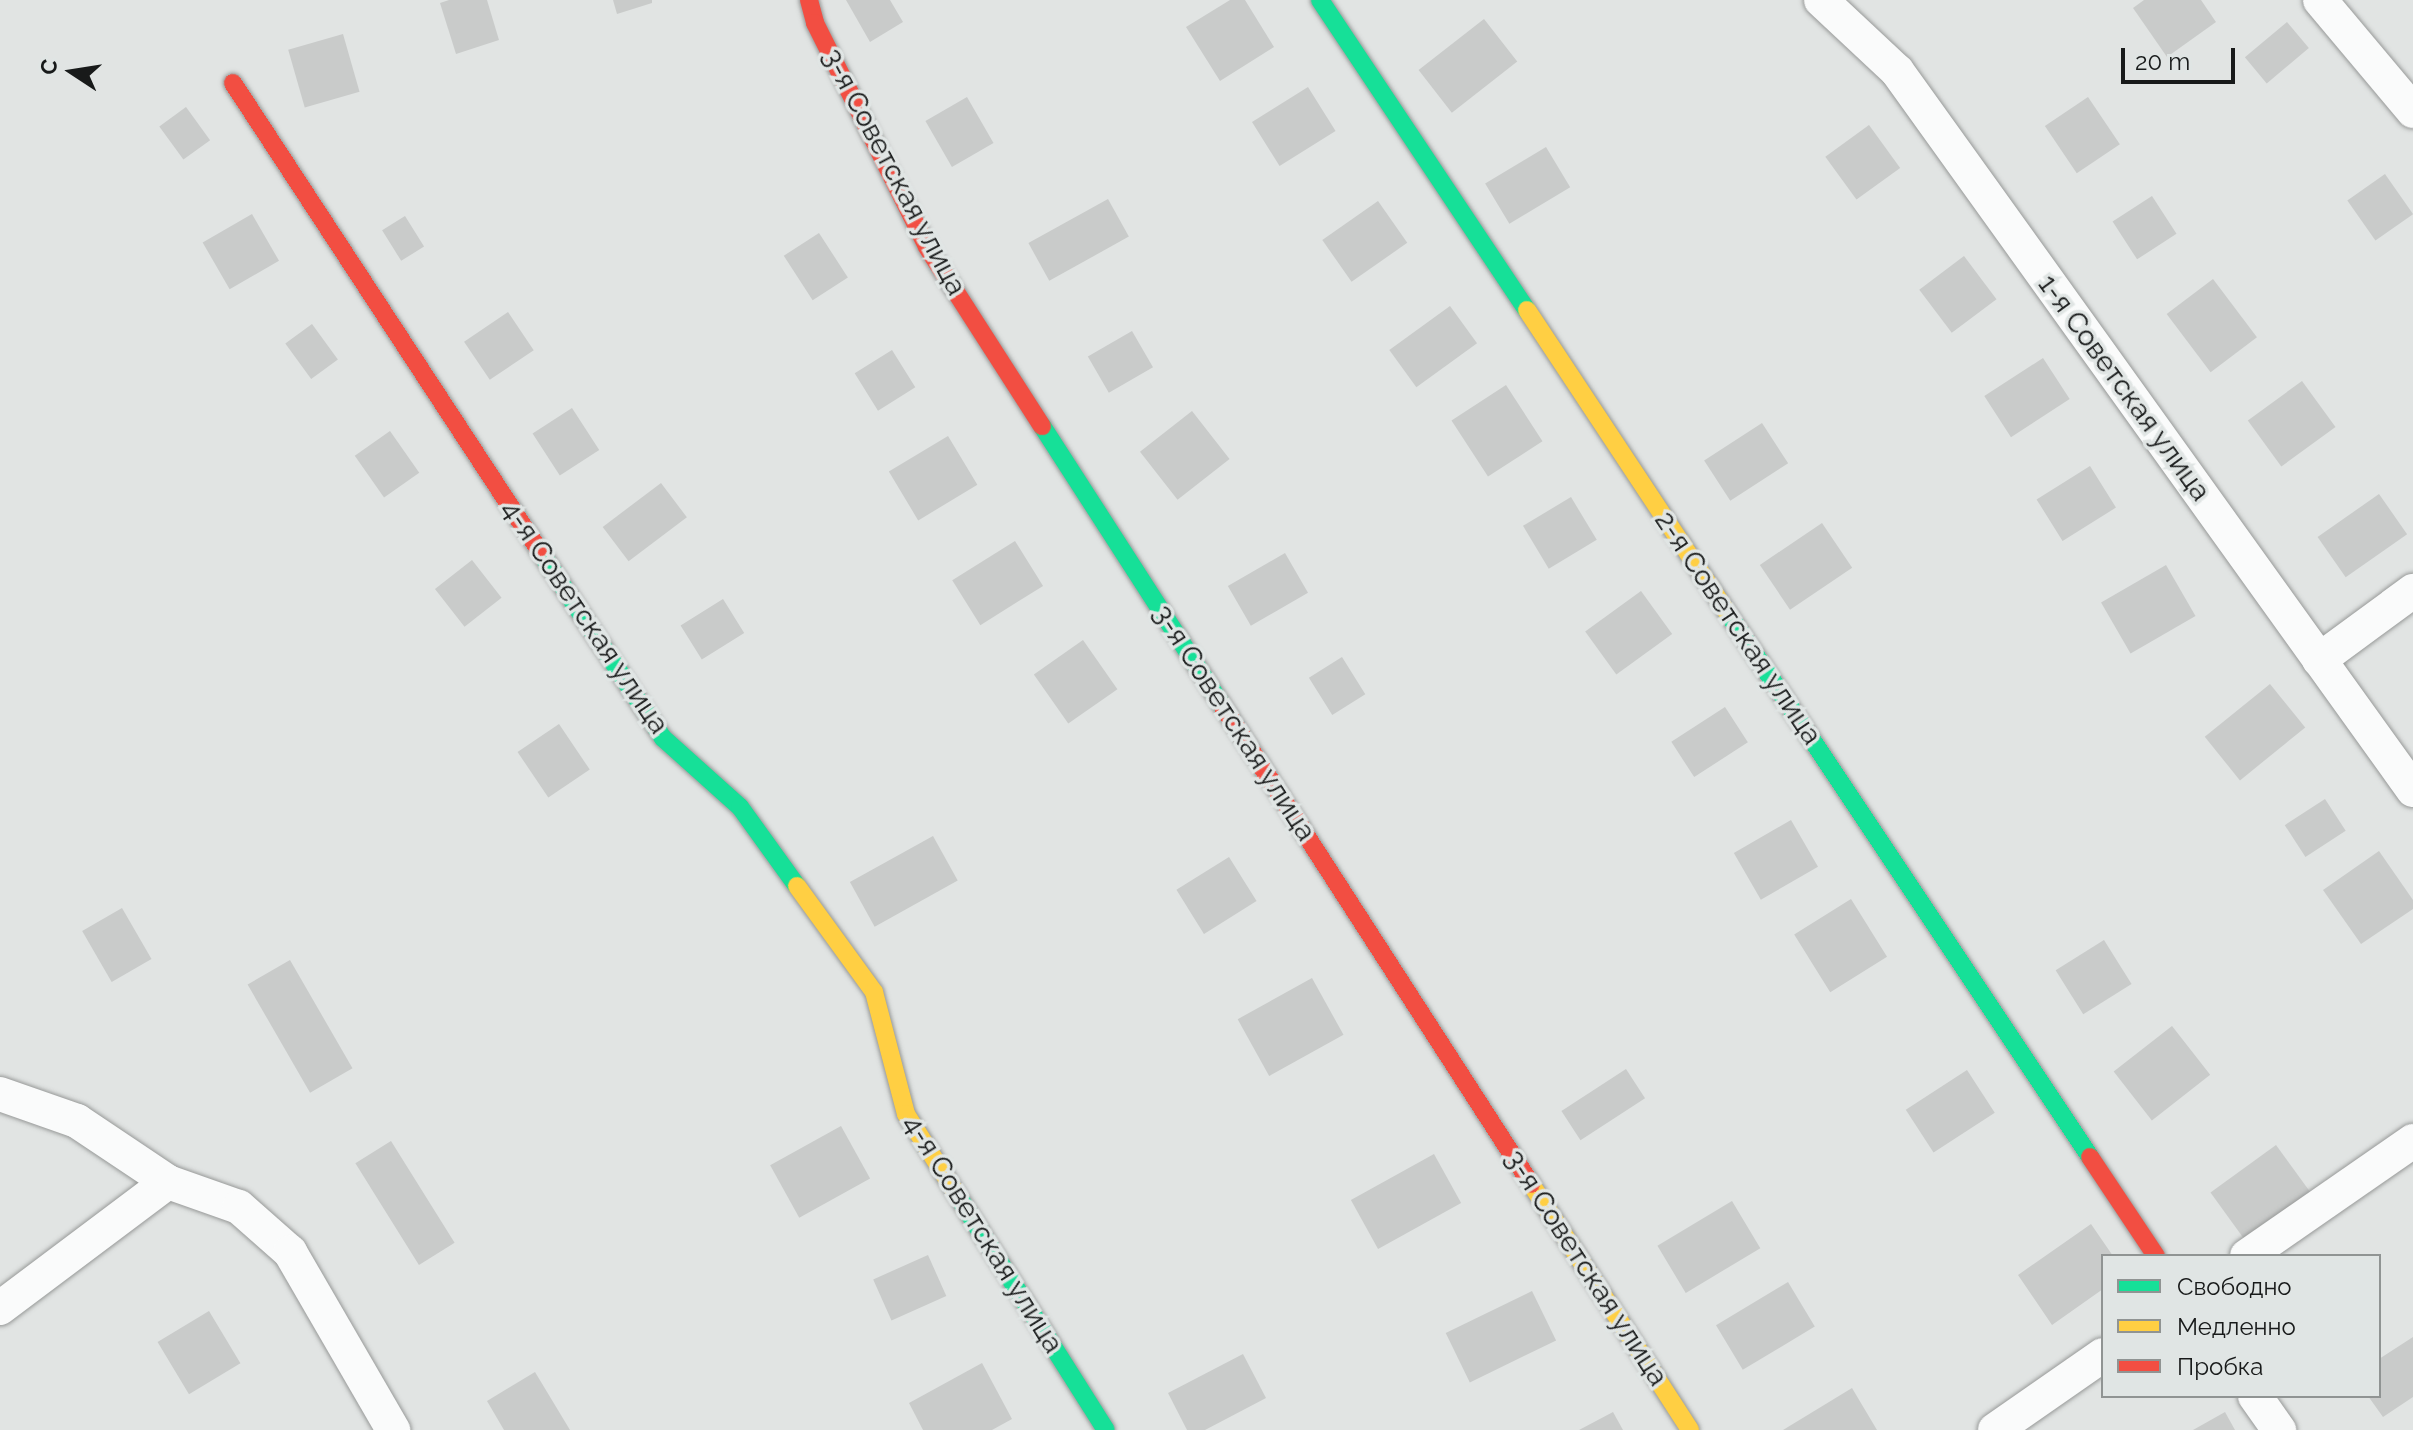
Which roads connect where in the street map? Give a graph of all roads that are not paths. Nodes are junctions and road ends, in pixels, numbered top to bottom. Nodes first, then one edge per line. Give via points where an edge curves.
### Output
1 (809, 0) edge
2 (1320, 0) edge
3 (1821, 0) edge
4 (2320, 0) edge
5 (233, 83) dead end
6 (2413, 111) edge
7 (2413, 591) edge
8 (2319, 660) junction
9 (2413, 790) edge
10 (0, 1094) edge
11 (2413, 1141) edge
12 (168, 1182) junction
13 (2155, 1254) edge
14 (2250, 1254) edge
15 (0, 1308) edge
16 (2101, 1356) edge
17 (2256, 1398) edge
18 (393, 1430) edge
19 (1106, 1430) edge
20 (1690, 1430) edge
21 (1995, 1430) edge
22 (2279, 1430) edge

1 - 20 street, 3-я Советская улица via 815,23 927,247
2 - 13 street, 2-я Советская улица
3 - 8 street, 1-я Советская улица via 1897,71
4 - 6 street
5 - 19 street, 4-я Советская улица via 663,738 740,807 874,992 906,1114
7 - 8 street
8 - 9 street, 1-я Советская улица
10 - 12 street via 77,1121
11 - 14 street
12 - 15 street
12 - 18 street via 239,1207 290,1252
16 - 21 street
17 - 22 street

